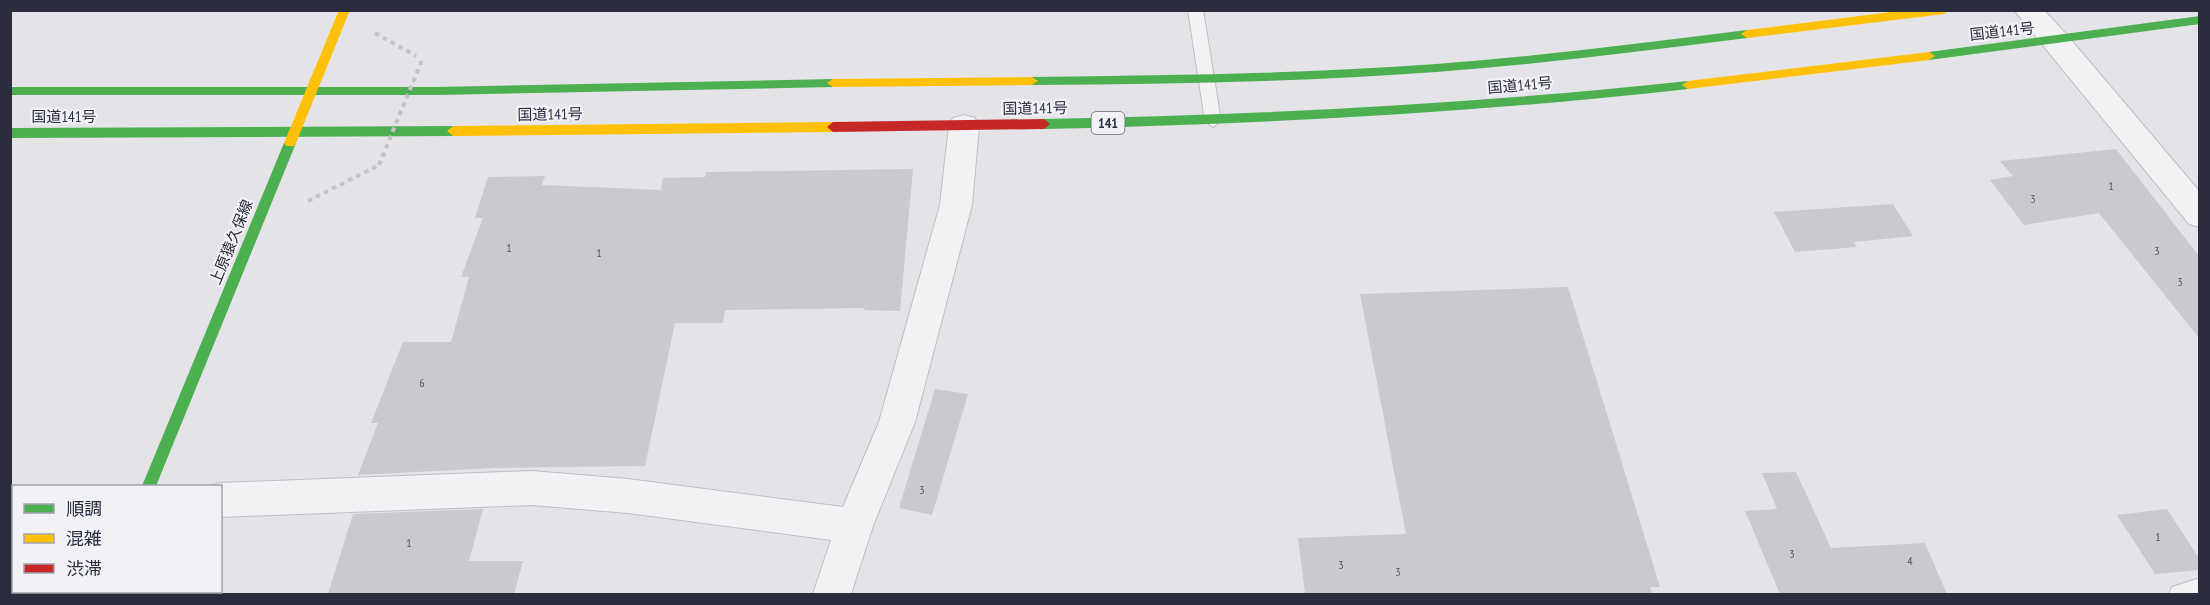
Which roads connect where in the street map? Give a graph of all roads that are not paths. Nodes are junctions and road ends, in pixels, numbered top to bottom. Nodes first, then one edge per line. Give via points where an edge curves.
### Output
1 (345, 10) edge
2 (1195, 10) edge
3 (1944, 10) edge
4 (2028, 10) edge
5 (1826, 18) edge
6 (2199, 20) edge
7 (2056, 41) junction
8 (1206, 79) junction
9 (10, 91) edge
10 (310, 92) junction
11 (1213, 121) junction
12 (964, 126) junction
13 (10, 133) edge
14 (293, 134) junction
15 (2199, 215) edge
16 (149, 485) edge
17 (222, 500) edge
18 (854, 526) junction
19 (2199, 588) edge
20 (832, 594) edge
21 (2179, 594) edge

1 - 10 main road, 上原猿久保線
2 - 8 lane
3 - 5 main road, 国道141号
4 - 7 street
5 - 8 main road, 国道141号 via 1610,51 1391,71
6 - 7 main road, 国道141号 / 141
7 - 11 main road, 国道141号 / 141 via 1634,92
7 - 15 street
8 - 10 main road, 国道141号
8 - 11 lane
9 - 10 main road, 国道141号
10 - 14 main road, 上原猿久保線
11 - 12 main road, 国道141号 / 141
12 - 14 main road, 国道141号 / 141
12 - 18 street via 957,205 897,422
13 - 14 main road, 国道141号 / 141
14 - 16 main road, 上原猿久保線
17 - 18 street via 532,488 628,495
18 - 20 street
19 - 21 lane

